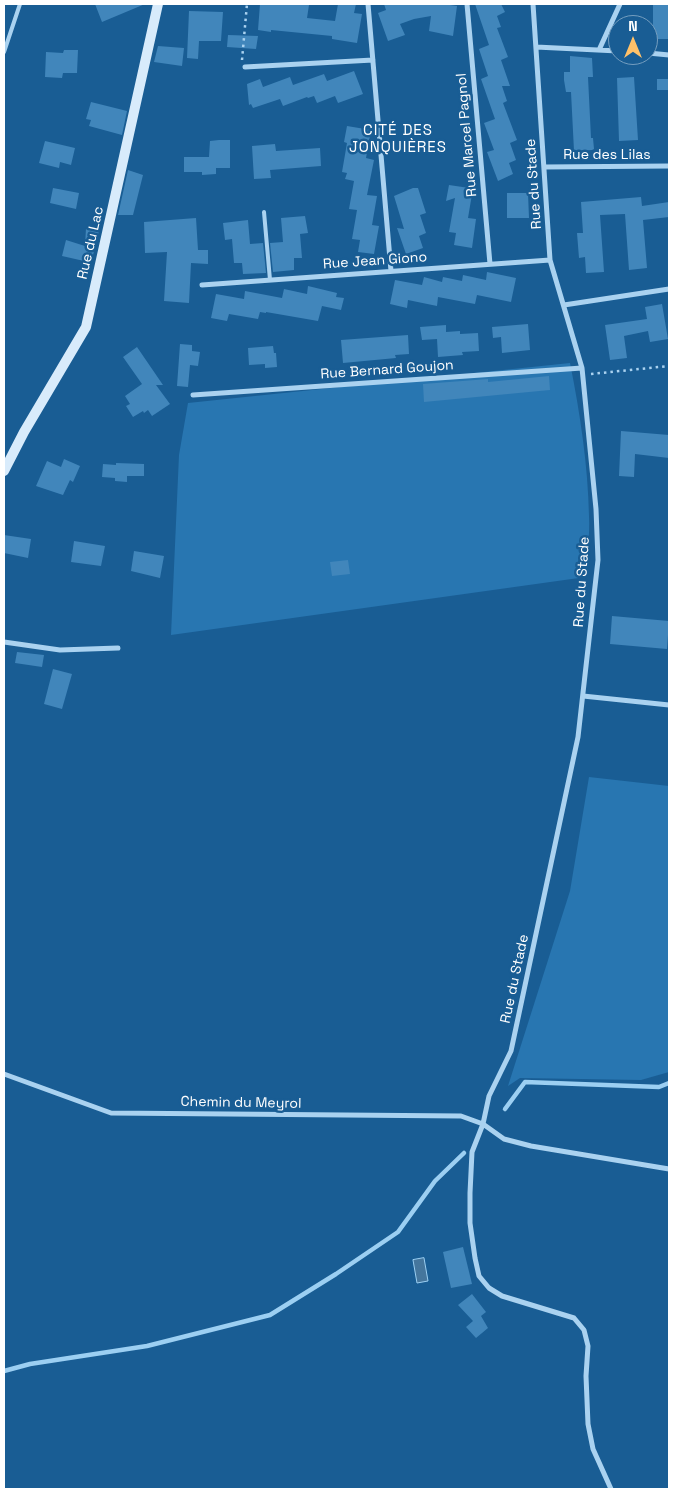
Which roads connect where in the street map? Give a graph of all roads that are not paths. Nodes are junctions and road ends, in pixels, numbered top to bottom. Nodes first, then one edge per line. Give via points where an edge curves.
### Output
1 (20, 4) edge
2 (158, 4) edge
3 (368, 4) edge
4 (467, 4) edge
5 (533, 4) edge
6 (620, 4) edge
7 (536, 47) junction
8 (598, 50) junction
9 (608, 50) edge
10 (4, 52) edge
11 (373, 60) junction
12 (244, 67) road end
13 (544, 166) junction
14 (669, 166) edge
15 (264, 212) dead end
16 (550, 260) junction
17 (490, 264) junction
18 (391, 271) junction
19 (270, 280) junction
20 (202, 285) dead end
21 (669, 289) edge
22 (564, 305) junction
23 (582, 371) junction
24 (193, 394) dead end
25 (4, 471) edge
26 (4, 642) edge
27 (118, 648) dead end
28 (583, 696) junction
29 (669, 705) edge
30 (4, 1074) edge
31 (483, 1124) junction
32 (669, 1169) edge
33 (611, 1489) edge

1 - 10 lane
2 - 25 street, Rue du Lac via 86,327
3 - 11 street
4 - 17 street, Rue Marcel Pagnol
5 - 7 street, Rue du Stade
6 - 8 street
7 - 8 street
7 - 13 street, Rue du Stade
8 - 9 street
11 - 12 street
11 - 18 street
13 - 14 street, Rue des Lilas
13 - 16 street, Rue du Stade
15 - 19 lane
16 - 17 street, Rue Jean Giono
16 - 22 street, Rue du Stade
17 - 18 street, Rue Jean Giono
18 - 19 street, Rue Jean Giono
19 - 20 street, Rue Jean Giono
21 - 22 street
22 - 23 street, Rue du Stade
23 - 24 street, Rue Bernard Goujon
23 - 28 street, Rue du Stade via 598,560
26 - 27 street via 60,650
28 - 29 street
28 - 31 street, Rue du Stade via 578,737 511,1051 489,1096
30 - 31 street, Chemin du Meyrol via 111,1113 462,1116
31 - 32 street, Chemin du Meyrol via 504,1139 531,1146
31 - 33 street, Rue du Stade via 472,1152 470,1193 470,1223 479,1276 502,1296 574,1318 584,1330 588,1346 588,1424 593,1449

